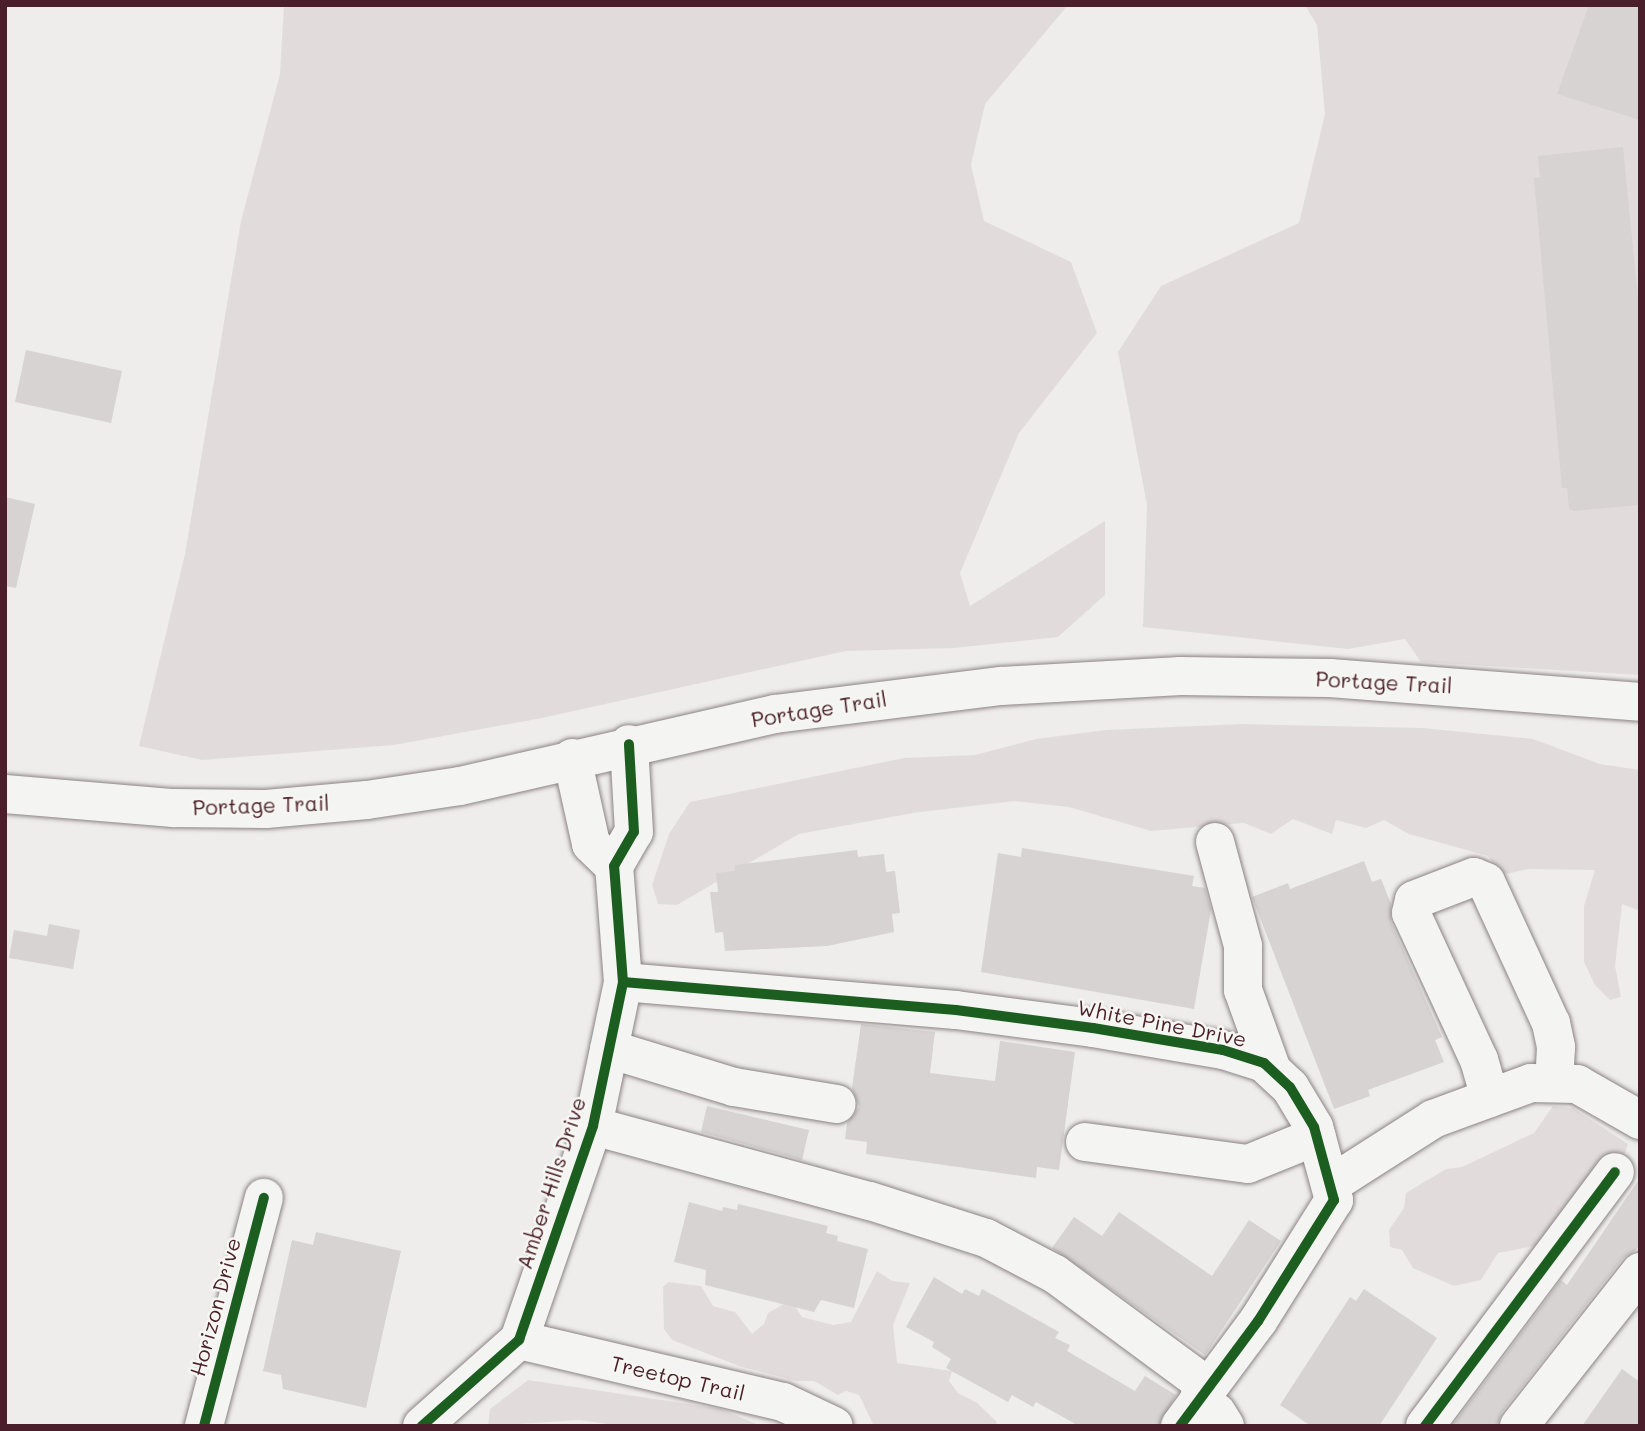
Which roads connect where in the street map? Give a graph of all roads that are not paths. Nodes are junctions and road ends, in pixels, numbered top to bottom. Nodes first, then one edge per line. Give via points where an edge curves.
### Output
1 (1640, 702) edge
2 (629, 744) junction
3 (572, 758) junction
4 (5, 794) edge
5 (1215, 842) dead end
6 (614, 866) junction
7 (623, 982) junction
8 (609, 1049) junction
9 (1272, 1070) junction
10 (1554, 1083) junction
11 (1490, 1098) junction
12 (837, 1104) dead end
13 (1640, 1120) edge
14 (593, 1126) junction
15 (1317, 1136) junction
16 (1085, 1142) dead end
17 (1615, 1172) dead end
18 (1333, 1183) junction
19 (264, 1198) dead end
20 (1640, 1272) edge
21 (519, 1340) junction
22 (1195, 1403) edge
23 (204, 1426) edge
24 (422, 1426) edge
25 (834, 1426) edge
26 (1225, 1426) edge
27 (1424, 1426) edge
28 (1518, 1426) edge

1 - 2 street, Portage Trail via 1435,683 1181,676 954,689 775,714
2 - 3 street, Portage Trail
2 - 6 street via 634,832
3 - 4 street, Portage Trail via 460,786 266,809 173,808
3 - 6 street via 591,844
5 - 9 street via 1243,946 1243,990
6 - 7 street, Amber Hills Drive
7 - 8 street, Amber Hills Drive
7 - 9 street, White Pine Drive via 956,1010 1093,1028 1223,1050
8 - 12 street via 734,1087
8 - 14 street, Amber Hills Drive
9 - 15 street, White Pine Drive via 1290,1087
10 - 11 street via 1531,1083
10 - 11 street via 1556,1047 1551,1023 1486,882 1475,877 1414,900 1411,914 1479,1060
10 - 13 street via 1577,1084
11 - 18 street via 1433,1119
14 - 21 street, Amber Hills Drive
14 - 22 street via 870,1201 986,1238 1055,1274
15 - 16 street via 1248,1164
15 - 18 street, White Pine Drive
17 - 27 street
18 - 22 street via 1334,1200 1310,1244
19 - 23 street, Horizon Drive
20 - 28 street
21 - 24 street, Amber Hills Drive
21 - 25 street, Treetop Trail via 783,1402
22 - 26 street

